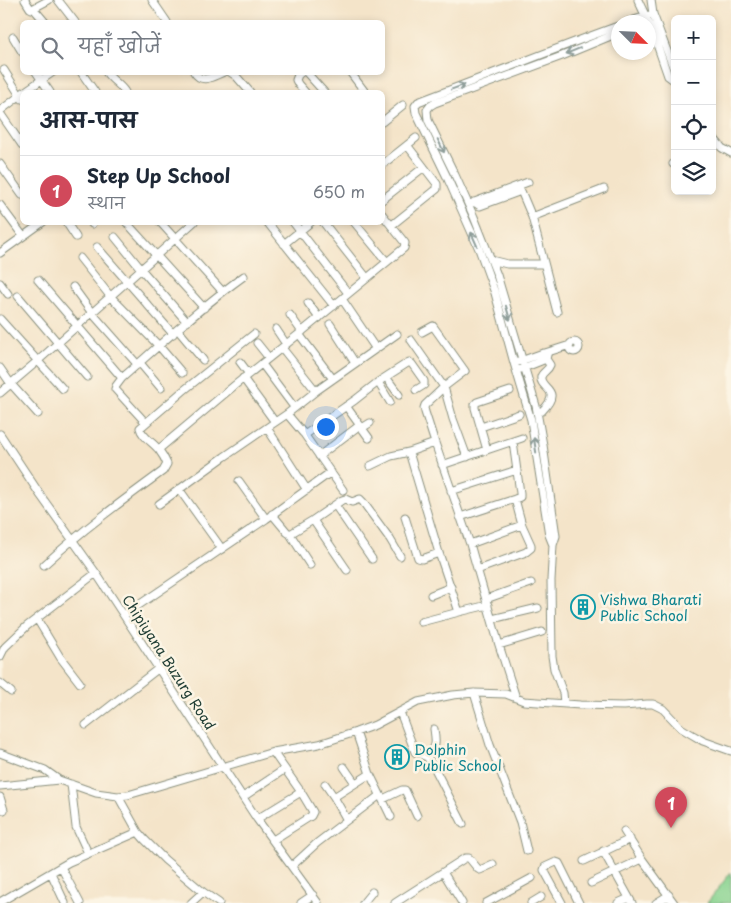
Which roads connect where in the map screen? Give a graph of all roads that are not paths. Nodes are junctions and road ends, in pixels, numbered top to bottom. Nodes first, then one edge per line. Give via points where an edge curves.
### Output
1 (25, 0) edge
2 (50, 0) edge
3 (58, 0) edge
4 (152, 0) edge
5 (638, 0) edge
6 (651, 0) edge
7 (34, 9) junction
8 (647, 15) edge
9 (650, 15) edge
10 (43, 20) edge
11 (73, 20) edge
12 (166, 20) edge
13 (611, 29) edge
14 (656, 32) edge
15 (611, 36) edge
16 (13, 38) dead end
17 (20, 49) edge
18 (533, 58) junction
19 (536, 65) junction
20 (671, 65) edge
21 (4, 70) dead end
22 (38, 75) edge
23 (48, 75) edge
24 (83, 75) edge
25 (108, 75) edge
26 (196, 75) edge
27 (216, 75) edge
28 (234, 75) edge
29 (298, 75) edge
30 (309, 75) edge
31 (352, 75) edge
32 (41, 80) junction
33 (28, 90) edge
34 (48, 90) edge
35 (94, 90) edge
36 (124, 90) edge
37 (248, 90) edge
38 (303, 90) edge
39 (322, 90) edge
40 (364, 90) edge
41 (20, 92) edge
42 (20, 97) edge
43 (404, 105) dead end
44 (0, 112) edge
45 (385, 117) edge
46 (428, 128) junction
47 (416, 138) dead end
48 (20, 142) edge
49 (407, 145) junction
50 (716, 146) edge
51 (731, 152) edge
52 (385, 163) edge
53 (0, 164) edge
54 (424, 166) junction
55 (528, 182) dead end
56 (604, 189) dead end
57 (20, 192) edge
58 (385, 198) edge
59 (471, 204) junction
60 (0, 205) edge
61 (461, 209) junction
62 (385, 217) edge
63 (532, 217) junction
64 (39, 225) edge
65 (68, 225) edge
66 (129, 225) edge
67 (162, 225) edge
68 (191, 225) edge
69 (269, 225) edge
70 (295, 225) edge
71 (307, 225) edge
72 (325, 225) edge
73 (356, 225) edge
74 (392, 225) junction
75 (300, 231) junction
76 (23, 236) junction
77 (76, 236) dead end
78 (115, 237) dead end
79 (175, 240) junction
80 (284, 244) junction
81 (97, 247) dead end
82 (0, 253) edge
83 (156, 256) junction
84 (80, 258) dead end
85 (491, 260) junction
86 (387, 262) junction
87 (544, 264) junction
88 (141, 269) junction
89 (244, 276) dead end
90 (493, 276) junction
91 (367, 278) junction
92 (38, 280) dead end
93 (127, 282) junction
94 (0, 283) edge
95 (72, 287) dead end
96 (223, 292) junction
97 (348, 292) junction
98 (8, 294) dead end
99 (18, 296) dead end
100 (110, 296) junction
101 (342, 298) junction
102 (308, 302) dead end
103 (334, 306) junction
104 (204, 308) junction
105 (557, 312) dead end
106 (92, 313) junction
107 (290, 315) dead end
108 (319, 318) junction
109 (0, 319) edge
110 (188, 322) junction
111 (330, 324) dead end
112 (77, 326) junction
113 (276, 329) dead end
114 (175, 332) junction
115 (422, 332) dead end
116 (301, 333) junction
117 (254, 334) dead end
118 (396, 334) dead end
119 (411, 340) dead end
120 (59, 343) junction
121 (257, 343) dead end
122 (159, 346) junction
123 (284, 346) junction
124 (570, 347) dead end
125 (376, 348) junction
126 (546, 357) junction
127 (269, 358) junction
128 (203, 360) dead end
129 (38, 361) junction
130 (240, 362) dead end
131 (355, 363) junction
132 (514, 363) junction
133 (139, 364) junction
134 (262, 364) junction
135 (523, 364) junction
136 (0, 368) edge
137 (516, 371) junction
138 (182, 372) dead end
139 (246, 376) junction
140 (87, 377) dead end
141 (386, 377) junction
142 (122, 378) junction
143 (333, 379) junction
144 (378, 382) junction
145 (11, 384) junction
146 (444, 387) junction
147 (161, 388) dead end
148 (63, 389) dead end
149 (416, 390) dead end
150 (510, 391) dead end
151 (316, 392) junction
152 (0, 393) edge
153 (399, 395) dead end
154 (390, 402) dead end
155 (346, 406) junction
156 (294, 408) junction
157 (542, 411) dead end
158 (38, 414) dead end
159 (287, 414) junction
160 (518, 414) dead end
161 (275, 422) junction
162 (146, 423) junction
163 (370, 423) dead end
164 (361, 427) junction
165 (481, 427) junction
166 (267, 428) junction
167 (0, 434) edge
168 (304, 434) junction
169 (369, 438) dead end
170 (522, 438) dead end
171 (513, 442) junction
172 (434, 443) junction
173 (159, 449) junction
174 (487, 450) junction
175 (408, 452) junction
176 (319, 456) junction
177 (467, 457) junction
178 (442, 465) junction
179 (370, 466) dead end
180 (517, 470) junction
181 (331, 472) junction
182 (239, 481) dead end
183 (178, 489) junction
184 (307, 490) junction
185 (343, 490) dead end
186 (451, 491) junction
187 (515, 499) junction
188 (159, 504) dead end
189 (335, 505) junction
190 (269, 516) junction
191 (460, 516) junction
192 (405, 517) dead end
193 (313, 520) junction
194 (522, 525) junction
195 (290, 534) junction
196 (73, 539) junction
197 (470, 544) junction
198 (553, 545) junction
199 (222, 549) junction
200 (439, 553) junction
201 (400, 556) dead end
202 (372, 559) dead end
203 (44, 565) dead end
204 (310, 566) dead end
205 (347, 570) dead end
206 (477, 570) junction
207 (96, 573) junction
208 (531, 583) dead end
209 (451, 587) junction
210 (431, 594) dead end
211 (487, 602) junction
212 (538, 608) dead end
213 (459, 612) junction
214 (124, 615) junction
215 (37, 619) junction
216 (492, 619) junction
217 (421, 622) dead end
218 (542, 632) dead end
219 (499, 645) junction
220 (0, 656) edge
221 (159, 668) junction
222 (0, 683) edge
223 (80, 683) dead end
224 (11, 692) dead end
225 (474, 693) junction
226 (516, 698) junction
227 (564, 703) junction
228 (400, 712) junction
229 (86, 725) dead end
230 (434, 729) dead end
231 (356, 732) junction
232 (731, 751) edge
233 (273, 752) junction
234 (0, 753) edge
235 (428, 758) junction
236 (222, 767) junction
237 (344, 767) dead end
238 (285, 769) junction
239 (370, 774) junction
240 (58, 780) junction
241 (355, 783) junction
242 (70, 784) junction
243 (325, 784) dead end
244 (0, 786) edge
245 (301, 792) junction
246 (118, 796) junction
247 (0, 797) edge
248 (242, 797) junction
249 (334, 797) junction
250 (382, 797) junction
251 (4, 810) dead end
252 (417, 816) dead end
253 (391, 818) dead end
254 (257, 819) junction
255 (347, 820) junction
256 (463, 824) dead end
257 (624, 831) dead end
258 (138, 832) junction
259 (630, 839) junction
260 (273, 840) junction
261 (528, 851) dead end
262 (604, 851) junction
263 (88, 853) junction
264 (642, 859) junction
265 (584, 861) dead end
266 (493, 864) dead end
267 (292, 866) junction
268 (61, 867) junction
269 (443, 872) junction
270 (615, 872) junction
271 (51, 873) junction
272 (532, 878) dead end
273 (591, 883) dead end
274 (203, 892) junction
275 (372, 892) dead end
276 (313, 895) junction
277 (669, 896) junction
278 (541, 897) dead end
279 (631, 900) edge
280 (0, 902) edge
281 (398, 902) edge
282 (65, 903) edge
283 (80, 903) edge
284 (191, 903) edge
285 (219, 903) edge
286 (301, 903) edge
287 (318, 903) edge
288 (363, 903) edge
289 (462, 903) edge
290 (486, 903) edge
291 (530, 903) edge
292 (562, 903) edge
293 (579, 903) edge
294 (618, 903) edge
295 (656, 903) edge
296 (674, 903) edge

1 - 7 street
2 - 7 street
3 - 11 street
4 - 12 street
5 - 8 street
6 - 9 street
7 - 10 street
13 - 18 street
14 - 20 street
15 -> 19 street
16 - 17 street
18 - 19 street
46 -> 18 street via 415,110 418,102
19 - 46 street via 435,103 427,110
21 - 41 street
22 - 32 street
23 - 32 street
24 - 35 street
25 - 36 street
26 - 27 street via 201,79
28 - 37 street
29 - 38 street via 296,80
30 - 39 street
31 - 40 street
32 - 33 street
32 - 34 street
42 - 44 street
43 - 45 street
44 - 48 street
46 -> 59 street
46 - 61 street
47 - 49 street
49 - 52 street
49 - 54 street
50 - 51 street
53 - 57 street
54 - 58 street
54 - 74 street via 437,189
55 - 59 street
56 - 63 street
59 - 61 street
59 - 63 street via 480,206 521,191
59 - 85 street
60 - 76 street
90 -> 61 street
62 - 74 street
63 - 87 street
64 - 76 street
65 - 77 street
66 - 83 street
67 - 79 street
68 - 79 street
69 - 80 street
70 - 75 street
71 - 75 street
72 - 91 street
73 - 86 street
74 - 86 street via 405,245
75 - 80 street
75 - 97 street
76 - 82 street
78 - 88 street
79 - 83 street
79 - 96 street
80 - 103 street
81 - 93 street
83 - 88 street
83 - 104 street
84 - 100 street
85 - 87 street via 507,264
85 - 90 street
86 - 91 street
87 - 105 street
88 - 93 street
88 - 110 street
89 - 96 street
90 - 132 street
90 -> 135 street
91 - 97 street
92 - 112 street
93 - 100 street
93 - 114 street
94 - 98 street
95 - 106 street
96 - 104 street
97 - 101 street
99 - 120 street
100 - 106 street
100 - 122 street
101 - 103 street
101 - 125 street
102 - 108 street
103 - 108 street
104 - 110 street
106 - 112 street
106 - 133 street
107 - 116 street
108 - 116 street
109 - 129 street
110 - 114 street
111 - 131 street
112 - 120 street
112 - 142 street
113 - 123 street
114 - 122 street
114 - 128 street
115 - 146 street via 433,326 465,371
116 - 123 street
116 - 143 street
117 - 162 street
118 - 125 street
119 - 146 street
120 - 129 street
120 - 140 street
121 - 127 street
122 - 133 street
122 - 138 street
123 - 127 street
123 - 151 street
124 - 126 street
125 - 131 street
126 - 135 street via 543,353
126 - 157 street via 550,365 542,374 541,381 552,394
127 - 134 street
129 - 145 street
129 - 148 street
130 - 139 street
131 - 143 street
132 - 135 street
132 - 137 street
133 - 142 street
133 - 147 street
134 - 139 street
134 - 156 street
135 - 137 street
135 - 198 street via 536,406 543,445 556,536
136 - 145 street
198 -> 137 street via 531,420
139 - 161 street
139 - 173 street
141 - 144 street
141 - 149 street via 410,363 425,382
141 - 153 street
142 - 162 street via 115,388
143 - 151 street
144 - 154 street
144 - 155 street
145 - 152 street
145 - 158 street
146 - 172 street via 424,408
146 - 177 street
150 - 165 street via 475,404
151 - 156 street
155 - 164 street
155 - 168 street
156 - 159 street
159 - 161 street
159 - 168 street
160 - 165 street
161 - 166 street
162 - 173 street via 140,430
163 - 164 street
164 - 169 street
164 - 176 street
165 - 174 street
166 - 183 street
166 - 184 street
167 - 196 street, Chipiyana Buzurg Road
168 - 176 street
170 - 171 street
171 - 174 street
171 - 180 street
172 - 175 street
172 - 178 street
173 - 196 street via 167,464 162,471
174 - 177 street
175 - 179 street
175 - 200 street
176 - 181 street
177 - 178 street
178 - 186 street
180 - 186 street
180 - 187 street via 520,496
181 - 184 street
181 - 185 street
182 - 190 street
183 - 188 street
183 - 199 street
184 - 190 street
186 - 191 street
187 - 191 street
187 - 194 street
189 - 193 street
189 - 201 street via 344,499 352,502 360,499
189 - 202 street
190 - 195 street
190 - 199 street
191 - 197 street
192 - 200 street via 418,558
193 - 195 street
193 - 205 street
194 - 197 street
194 - 206 street via 531,548
195 - 204 street
196 - 203 street
196 - 207 street, Chipiyana Buzurg Road
197 - 206 street
198 - 227 street via 552,656
199 - 214 street
200 - 209 street
206 - 211 street
207 - 214 street, Chipiyana Buzurg Road
207 - 215 street
208 - 211 street
209 - 210 street
209 - 213 street
211 - 213 street
211 - 216 street
212 - 216 street
213 - 217 street
214 - 221 street, Chipiyana Buzurg Road
215 - 220 street via 12,640
215 - 223 street
216 - 219 street
218 - 219 street
219 - 226 street
221 - 229 street
221 - 236 street, Chipiyana Buzurg Road
222 - 224 street
225 - 226 street via 500,693
225 - 228 street via 418,702
225 - 261 street
226 - 227 street
227 - 232 street via 593,706 653,704 662,708 690,734
228 - 231 street
228 - 235 street via 413,748
230 - 235 street via 436,745
231 - 233 street via 319,744
231 - 239 street
233 - 236 street
233 - 238 street
234 - 240 street via 45,770
235 - 256 street
236 - 246 street
236 - 248 street, Chipiyana Buzurg Road
237 - 241 street
238 - 245 street
238 - 248 street
239 - 241 street
239 - 250 street
240 - 242 street
240 - 244 street
241 - 249 street
242 - 246 street
242 - 263 street via 76,827
243 - 249 street
245 - 254 street
245 - 260 street via 313,810 312,814
246 - 258 street
247 - 251 street
248 - 254 street, Chipiyana Buzurg Road
249 - 255 street
250 - 252 street via 405,790
250 - 253 street
250 - 255 street
254 - 260 street, Chipiyana Buzurg Road
255 - 267 street
257 - 259 street
258 - 263 street
258 - 274 street
259 - 262 street
259 - 264 street
260 - 267 street, Chipiyana Buzurg Road
262 - 265 street
262 - 270 street
263 - 268 street
264 - 270 street
264 - 277 street
266 - 269 street via 480,870 467,857
267 - 276 street, Chipiyana Buzurg Road
268 - 271 street
268 - 283 street
269 - 281 street
269 - 289 street
270 - 273 street
270 - 279 street
271 - 280 street
271 - 282 street
272 - 290 street
274 - 284 street
274 - 285 street
275 - 288 street
276 - 286 street
276 - 287 street, Chipiyana Buzurg Road
277 - 295 street
277 - 296 street
278 - 291 street
279 - 294 street
292 - 293 street via 544,870 556,862

